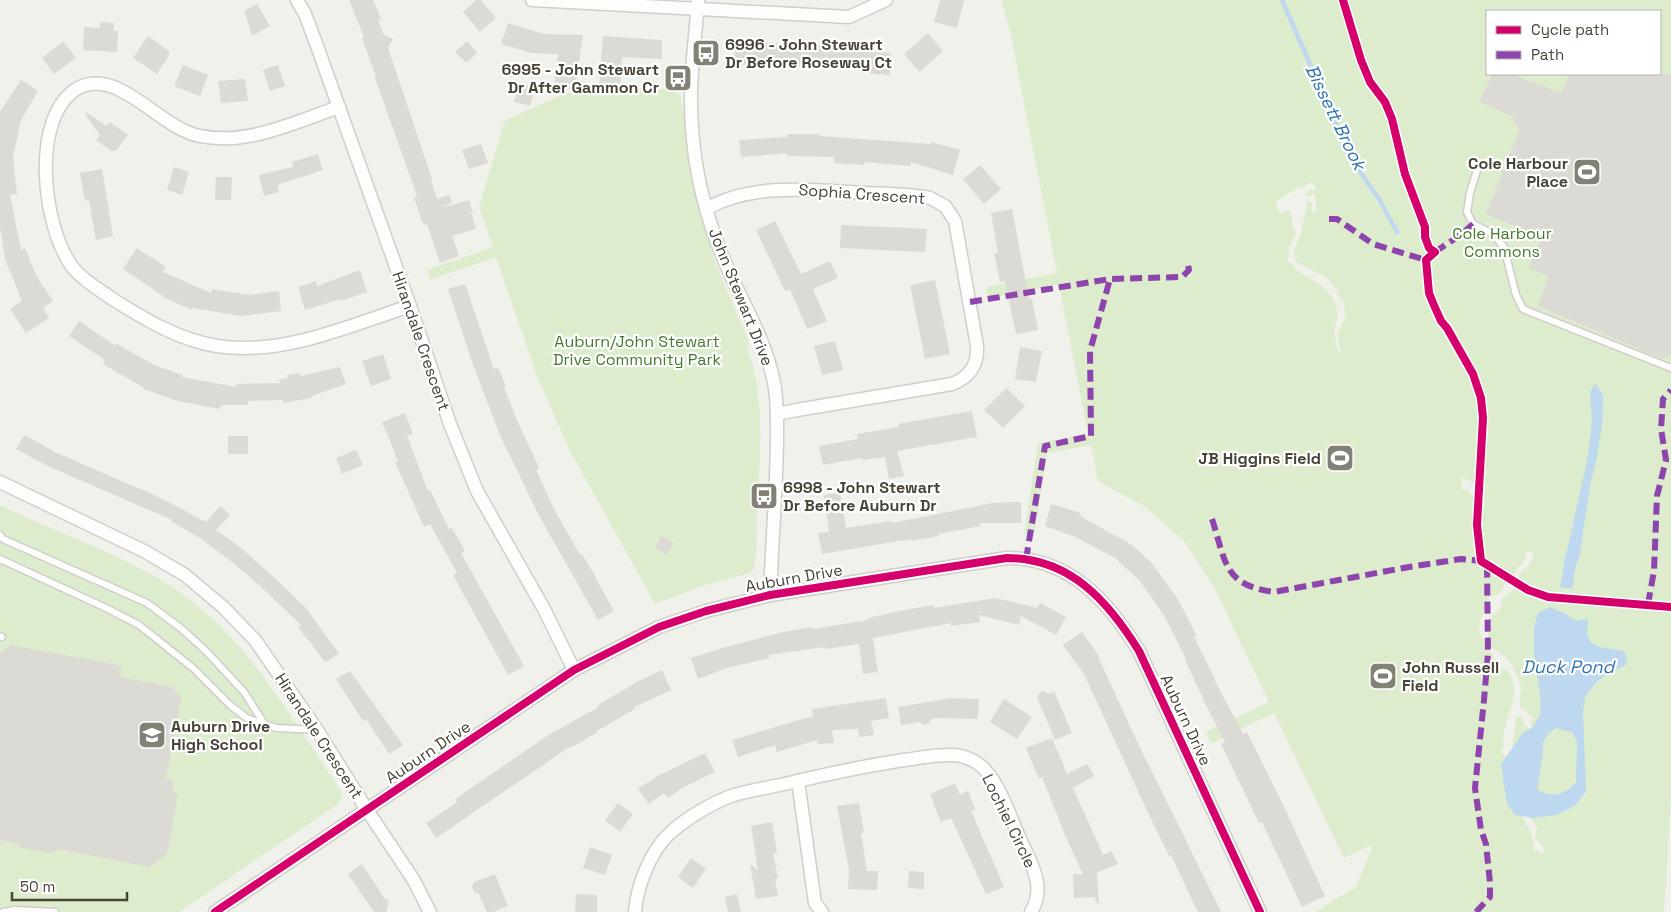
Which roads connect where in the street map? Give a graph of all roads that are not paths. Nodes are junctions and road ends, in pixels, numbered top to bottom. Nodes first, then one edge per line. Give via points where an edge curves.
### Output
1 (297, 0) edge
2 (532, 0) edge
3 (886, 0) edge
4 (698, 5) edge
5 (339, 107) junction
6 (1478, 167) dead end
7 (706, 210) junction
8 (410, 306) junction
9 (1671, 368) edge
10 (777, 414) junction
11 (0, 482) edge
12 (0, 535) edge
13 (0, 559) edge
14 (770, 595) junction
15 (574, 670) junction
16 (265, 726) junction
17 (316, 730) junction
18 (798, 780) junction
19 (366, 810) junction
20 (3, 912) edge
21 (55, 912) edge
22 (215, 912) edge
23 (430, 912) edge
24 (635, 912) edge
25 (822, 912) edge
26 (1031, 912) edge
27 (1260, 912) edge

1 - 5 street, Hirandale Crescent via 306,14
2 - 4 street
3 - 4 street via 849,16
4 - 7 street, John Stewart Drive via 691,90 692,121 695,157
5 - 8 street, Hirandale Crescent
5 - 8 street via 257,134 216,139 176,127 114,85 83,86 61,107 46,147 52,220 58,240 72,266 93,286 170,332 212,345 272,347
6 - 9 lane via 1467,212 1473,224 1493,234 1504,247 1522,309
7 - 10 street, John Stewart Drive via 720,252 760,334 775,385
7 - 10 street, Sophia Crescent via 719,202 761,192 816,190 930,198 945,206 955,221 978,346 975,364 968,375 952,384
8 - 15 street, Hirandale Crescent via 450,424 477,491 544,609
10 - 14 street, John Stewart Drive
11 - 17 street, Hirandale Crescent via 144,551 185,575 255,640
12 - 16 lane via 147,603 207,652 244,692
13 - 16 lane via 139,625 193,668 232,706
14 - 15 street, Auburn Drive via 659,627
14 - 27 street, Auburn Drive via 1007,558 1044,562 1078,580 1112,612 1139,651
15 - 19 street, Auburn Drive
16 - 17 lane
17 - 19 street, Hirandale Crescent
18 - 24 street, Lochiel Circle via 733,796 686,820 668,835 651,860 641,880
18 - 25 street via 815,903
18 - 26 street, Lochiel Circle via 882,763 944,755 958,755 978,763 989,774 1000,794 1037,877 1038,896
19 - 22 street, Auburn Drive
19 - 23 street, Hirandale Crescent via 413,879
20 - 21 lane

